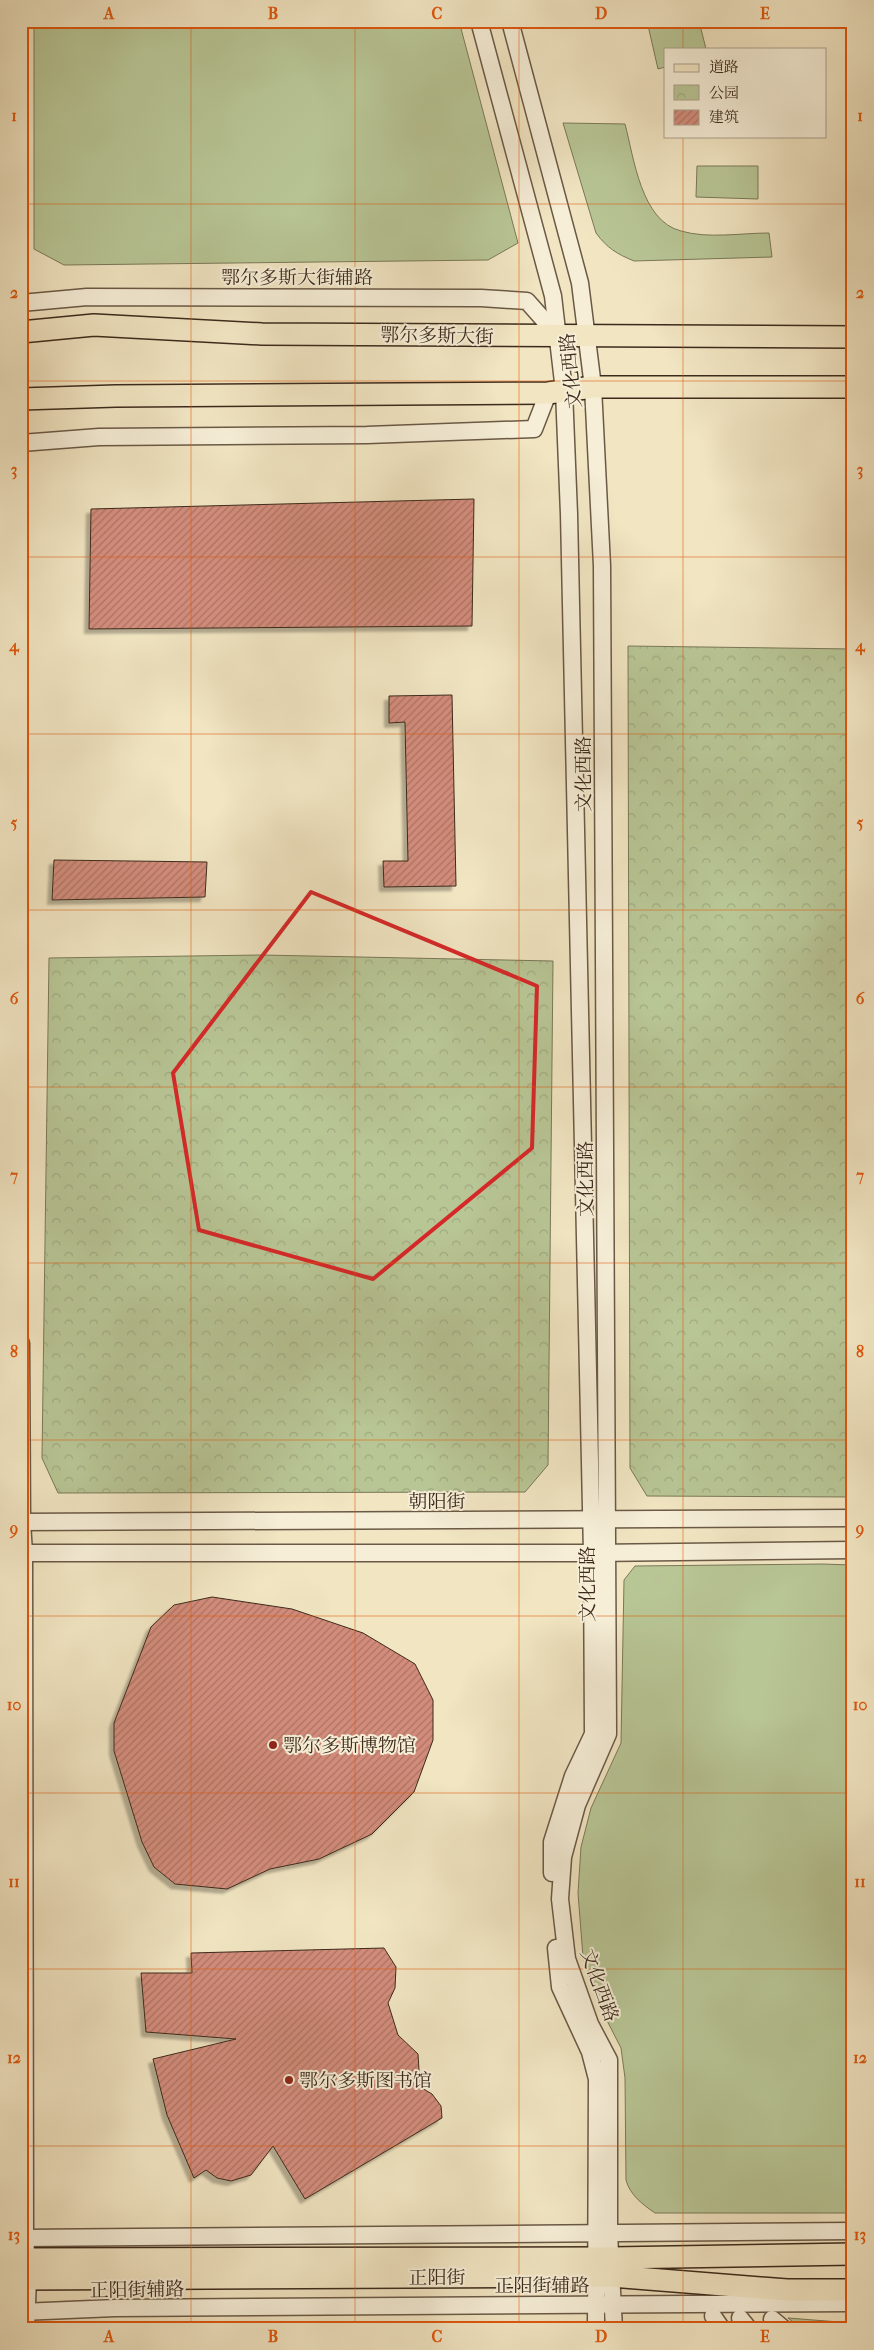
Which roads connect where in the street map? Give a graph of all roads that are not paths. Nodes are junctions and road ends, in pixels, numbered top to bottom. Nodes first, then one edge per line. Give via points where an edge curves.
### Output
1 (479, 21) edge
2 (510, 21) edge
3 (21, 303) edge
4 (21, 332) edge
5 (558, 336) junction
6 (587, 337) junction
7 (853, 337) edge
8 (593, 387) junction
9 (853, 387) edge
10 (556, 392) junction
11 (21, 399) edge
12 (21, 443) edge
13 (21, 1342) edge
14 (853, 1518) edge
15 (599, 1520) junction
16 (22, 1522) edge
17 (853, 1550) edge
18 (23, 1553) edge
19 (600, 1553) junction
20 (853, 2230) edge
21 (602, 2232) junction
22 (23, 2238) edge
23 (853, 2254) edge
24 (604, 2267) junction
25 (24, 2269) edge
26 (853, 2290) edge
27 (853, 2304) edge
28 (596, 2305) junction
29 (614, 2305) junction
30 (23, 2312) edge
31 (26, 2329) edge
32 (596, 2329) edge
33 (614, 2329) edge

1 - 5 street, 文化西路 via 553,296
2 - 6 street, 文化西路 via 580,283
3 - 5 street, 鄂尔多斯大街辅路 via 87,297 481,298 527,302
4 - 5 main road, 鄂尔多斯大街 via 94,326 262,334
5 - 6 main road, 鄂尔多斯大街
5 - 10 street, 文化西路
6 - 7 main road, 鄂尔多斯大街
6 - 8 street, 文化西路
8 - 9 main road
8 - 10 main road
8 - 15 street, 文化西路 via 602,576
10 - 11 main road
10 - 12 street via 534,429 367,435 99,436
10 - 15 street, 文化西路 via 569,514
13 - 16 street
14 - 15 street, 朝阳街
15 - 16 street, 朝阳街
15 - 19 street, 文化西路
16 - 18 street
17 - 19 street
18 - 19 street
18 - 22 street
19 - 21 street, 文化西路 via 593,1734 573,1776 552,1851 553,1922 560,1987 590,2052 597,2079
20 - 21 street
21 - 22 street
21 - 24 street, 文化西路
22 - 25 street
23 - 24 main road
24 - 25 main road, 正阳街
24 - 26 main road, 正阳街 via 787,2290
24 - 28 street, 文化西路
24 - 29 street, 文化西路
25 - 30 street
27 - 29 street, 正阳街辅路
28 - 29 street, 正阳街辅路
28 - 30 street, 正阳街辅路 via 115,2308
28 - 32 street, 文化西路
29 - 33 street, 文化西路
30 - 31 street

